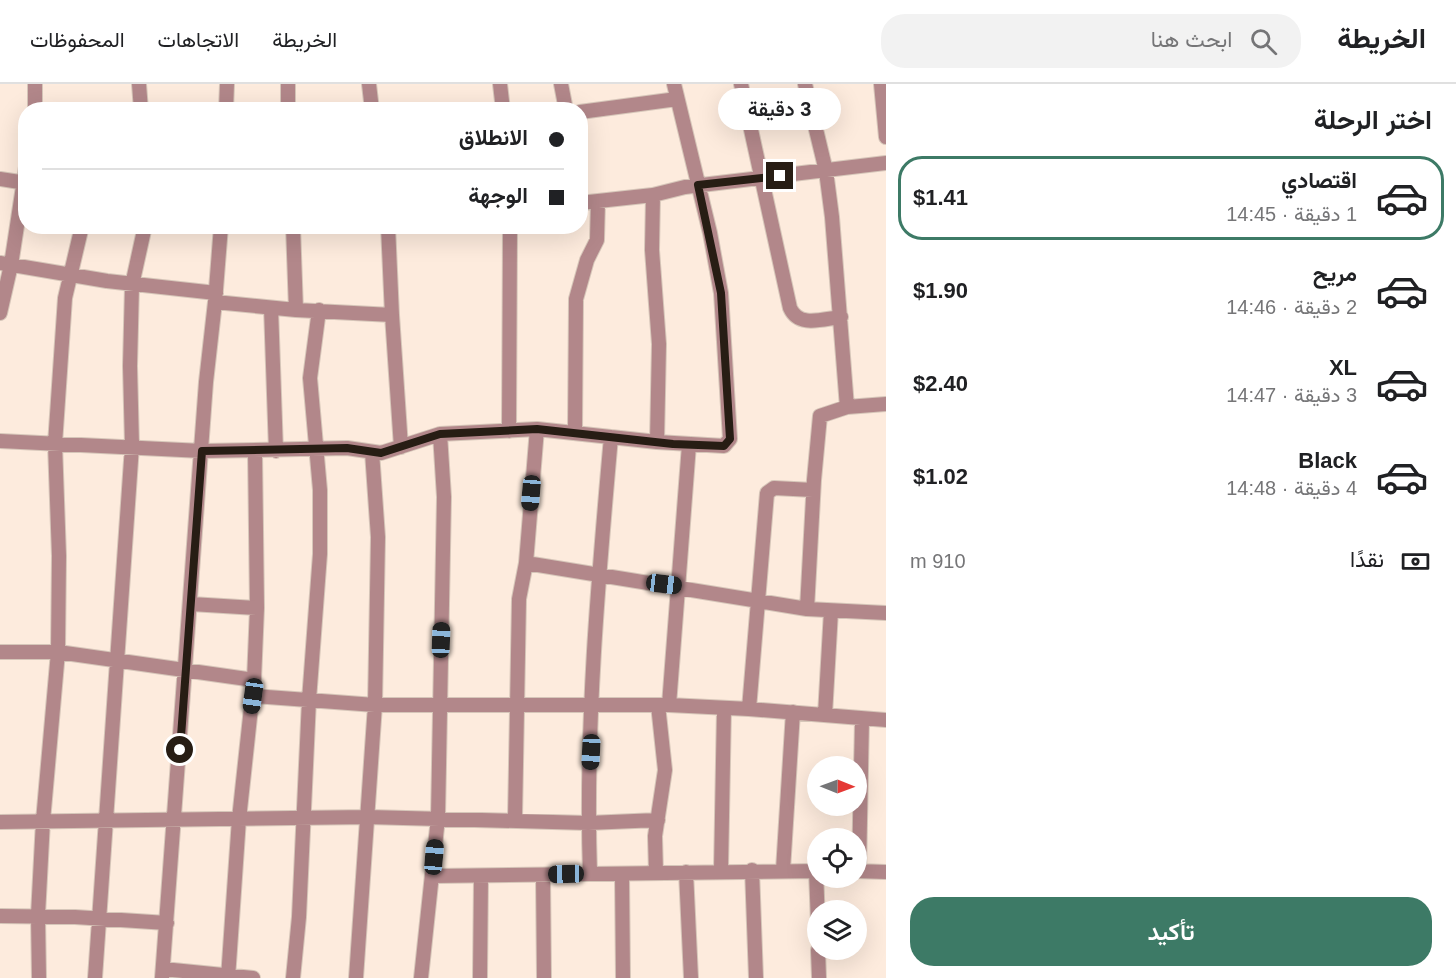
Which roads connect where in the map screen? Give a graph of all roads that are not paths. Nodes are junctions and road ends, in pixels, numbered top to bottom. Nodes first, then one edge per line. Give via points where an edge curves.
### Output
1 (35, 84) edge
2 (139, 84) edge
3 (227, 84) edge
4 (288, 84) edge
5 (369, 84) edge
6 (500, 84) edge
7 (561, 84) edge
8 (674, 84) edge
9 (741, 84) edge
10 (805, 84) edge
11 (881, 84) edge
12 (677, 99) junction
13 (35, 102) edge
14 (140, 102) edge
15 (226, 102) edge
16 (288, 102) edge
17 (371, 102) edge
18 (502, 102) edge
19 (564, 102) edge
20 (588, 111) edge
21 (886, 137) edge
22 (886, 163) edge
23 (826, 171) junction
24 (0, 178) edge
25 (764, 178) junction
26 (18, 181) edge
27 (698, 185) junction
28 (653, 195) junction
29 (597, 201) junction
30 (588, 202) edge
31 (18, 212) edge
32 (80, 234) edge
33 (143, 234) edge
34 (220, 234) edge
35 (293, 234) edge
36 (388, 234) edge
37 (510, 234) edge
38 (6, 264) edge
39 (71, 275) junction
40 (132, 285) junction
41 (215, 298) junction
42 (271, 308) junction
43 (296, 310) junction
44 (318, 310) junction
45 (0, 312) edge
46 (392, 315) junction
47 (841, 317) junction
48 (886, 404) edge
49 (847, 407) junction
50 (537, 429) junction
51 (509, 431) junction
52 (575, 432) junction
53 (440, 434) junction
54 (611, 437) junction
55 (0, 441) edge
56 (657, 442) junction
57 (55, 444) junction
58 (689, 445) junction
59 (132, 446) junction
60 (401, 447) junction
61 (318, 450) junction
62 (202, 451) junction
63 (255, 451) junction
64 (276, 451) junction
65 (372, 452) junction
66 (813, 490) junction
67 (526, 563) junction
68 (600, 576) junction
69 (679, 586) junction
70 (759, 602) junction
71 (191, 604) junction
72 (257, 608) junction
73 (807, 609) junction
74 (831, 611) junction
75 (886, 613) edge
76 (0, 652) edge
77 (58, 652) junction
78 (119, 661) junction
79 (186, 671) junction
80 (254, 680) junction
81 (253, 696) junction
82 (309, 700) junction
83 (375, 705) junction
84 (439, 705) junction
85 (516, 705) junction
86 (593, 705) junction
87 (664, 705) junction
88 (724, 708) junction
89 (749, 709) junction
90 (793, 712) junction
91 (825, 715) junction
92 (862, 719) junction
93 (886, 720) edge
94 (368, 817) junction
95 (438, 818) junction
96 (174, 819) junction
97 (239, 819) junction
98 (515, 819) junction
99 (303, 820) junction
100 (658, 820) junction
101 (43, 821) junction
102 (107, 821) junction
103 (0, 822) edge
104 (588, 823) junction
105 (859, 828) edge
106 (721, 870) junction
107 (752, 870) junction
108 (783, 870) junction
109 (807, 871) edge
110 (867, 871) edge
111 (686, 872) junction
112 (886, 872) edge
113 (656, 873) junction
114 (590, 874) junction
115 (622, 874) junction
116 (543, 875) junction
117 (433, 876) junction
118 (481, 876) junction
119 (38, 915) junction
120 (0, 916) edge
121 (100, 918) junction
122 (167, 923) junction
123 (818, 960) edge
124 (163, 974) edge
125 (228, 977) edge
126 (39, 978) edge
127 (95, 978) edge
128 (253, 978) edge
129 (293, 978) edge
130 (356, 978) edge
131 (421, 978) edge
132 (480, 978) edge
133 (544, 978) edge
134 (623, 978) edge
135 (691, 978) edge
136 (756, 978) edge
137 (819, 978) edge

1 - 13 street
2 - 14 street
3 - 15 street
4 - 16 street
5 - 17 street
6 - 18 street
7 - 19 street
8 - 12 street
9 - 25 street
10 - 23 street
11 - 21 street
12 - 20 street
12 - 27 street
22 - 23 street
23 - 25 street
23 - 47 street
24 - 26 street
25 - 27 street
25 - 47 street via 794,317 802,321
27 - 28 street
27 - 58 street via 721,293 730,439 724,446
28 - 29 street
28 - 56 street via 652,250 659,344
29 - 30 street
29 - 52 street via 597,240 576,299
31 - 38 street
32 - 39 street
33 - 40 street
34 - 41 street
35 - 43 street
36 - 46 street
37 - 51 street
38 - 39 street
38 - 45 street
39 - 40 street
39 - 57 street via 65,298
40 - 41 street
40 - 59 street
41 - 42 street
41 - 62 street
42 - 43 street
42 - 64 street
43 - 44 street
44 - 46 street
44 - 61 street via 310,378
46 - 60 street
47 - 49 street
48 - 49 street
49 - 66 street via 820,416
50 - 51 street
50 - 52 street
50 - 67 street
51 - 53 street
52 - 54 street
53 - 60 street
53 - 84 street via 444,497
54 - 56 street
54 - 68 street
55 - 57 street
56 - 58 street
57 - 59 street
57 - 77 street
58 - 69 street
59 - 62 street
59 - 78 street
60 - 65 street
61 - 64 street
61 - 65 street via 347,448
61 - 82 street via 320,554
62 - 63 street
62 - 71 street
63 - 64 street
63 - 72 street
65 - 83 street via 378,537
66 - 70 street via 774,488 767,493
66 - 73 street
67 - 68 street
67 - 85 street via 519,599
68 - 69 street
68 - 86 street
69 - 70 street
69 - 87 street
70 - 73 street
70 - 89 street
71 - 72 street
71 - 79 street
72 - 80 street
73 - 74 street
74 - 75 street
74 - 91 street
76 - 77 street
77 - 78 street
77 - 101 street
78 - 79 street
78 - 102 street
79 - 80 street
79 - 96 street
80 - 81 street
81 - 82 street
81 - 97 street
82 - 83 street
82 - 99 street
83 - 84 street
83 - 94 street
84 - 85 street
84 - 95 street
85 - 86 street
85 - 98 street
86 - 87 street
86 - 104 street
87 - 88 street
87 - 100 street via 665,770
88 - 89 street
88 - 106 street
89 - 90 street
90 - 91 street
90 - 108 street
91 - 92 street
92 - 93 street
92 - 105 street
94 - 95 street
94 - 99 street
94 - 130 street
95 - 98 street
95 - 117 street
96 - 97 street
96 - 102 street
96 - 122 street
97 - 99 street
97 - 125 street
98 - 104 street
99 - 129 street
100 - 104 street
100 - 113 street
101 - 102 street
101 - 103 street
101 - 119 street
102 - 121 street
104 - 114 street
106 - 107 street
106 - 111 street
107 - 108 street
107 - 136 street
108 - 109 street
110 - 112 street
111 - 113 street
111 - 135 street
113 - 115 street
114 - 115 street
114 - 116 street
115 - 134 street
116 - 118 street
116 - 133 street
117 - 118 street
117 - 131 street
118 - 132 street
119 - 120 street
119 - 121 street
119 - 126 street
121 - 122 street
121 - 127 street
122 - 124 street
123 - 137 street
124 - 125 street
125 - 128 street

